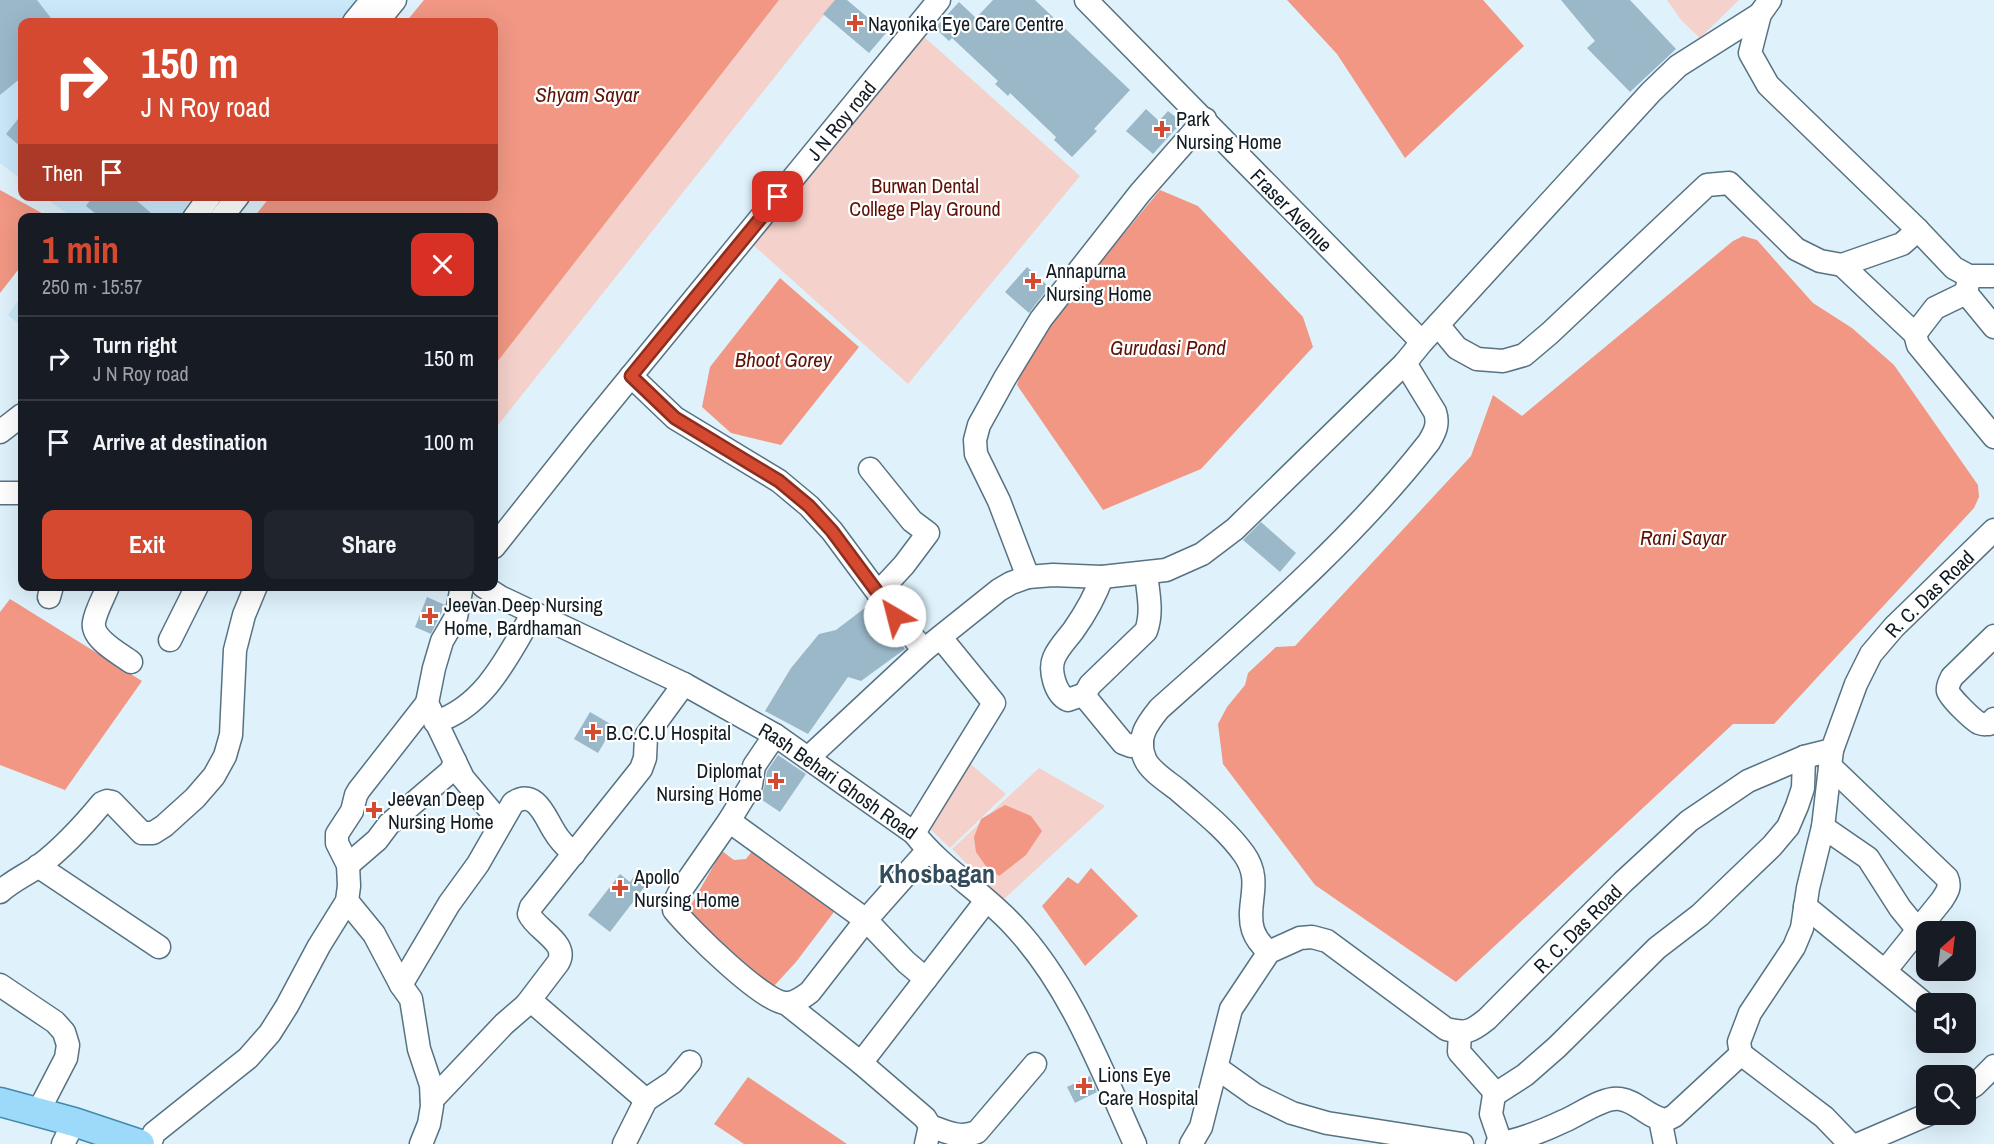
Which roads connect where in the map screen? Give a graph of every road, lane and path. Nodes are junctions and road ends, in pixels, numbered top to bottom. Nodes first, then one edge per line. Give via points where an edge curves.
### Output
1 (372, 0) edge
2 (395, 0) edge
3 (939, 0) edge
4 (1086, 0) edge
5 (1765, 7) edge
6 (357, 18) edge
7 (380, 18) edge
8 (1205, 119) junction
9 (1918, 230) junction
10 (1842, 265) junction
11 (1994, 276) edge
12 (1967, 285) junction
13 (1438, 325) junction
14 (1994, 327) edge
15 (1915, 333) junction
16 (1422, 342) junction
17 (1405, 363) junction
18 (631, 376) junction
19 (18, 418) edge
20 (0, 432) edge
21 (1994, 437) edge
22 (870, 469) dead end
23 (0, 493) edge
24 (18, 493) edge
25 (1994, 531) edge
26 (498, 542) edge
27 (1146, 573) junction
28 (1028, 577) junction
29 (1102, 577) junction
30 (106, 591) edge
31 (194, 591) edge
32 (254, 591) edge
33 (460, 591) edge
34 (491, 591) edge
35 (878, 593) junction
36 (533, 613) junction
37 (1994, 636) edge
38 (170, 640) dead end
39 (932, 644) junction
40 (131, 662) dead end
41 (684, 684) junction
42 (1085, 694) junction
43 (431, 712) junction
44 (1994, 719) edge
45 (775, 735) junction
46 (1142, 743) junction
47 (1804, 757) junction
48 (808, 758) junction
49 (1831, 758) junction
50 (455, 761) junction
51 (729, 821) junction
52 (501, 823) junction
53 (1823, 827) junction
54 (921, 841) junction
55 (574, 854) junction
56 (348, 865) junction
57 (38, 867) junction
58 (0, 892) edge
59 (347, 901) junction
60 (987, 901) junction
61 (1805, 906) junction
62 (866, 920) junction
63 (1925, 921) edge
64 (1916, 928) edge
65 (1916, 932) edge
66 (159, 947) dead end
67 (1269, 952) junction
68 (1885, 971) junction
69 (926, 979) junction
70 (0, 985) edge
71 (401, 985) junction
72 (1916, 997) edge
73 (787, 1004) junction
74 (526, 1005) junction
75 (1460, 1032) junction
76 (1740, 1054) junction
77 (690, 1062) dead end
78 (861, 1063) junction
79 (1035, 1064) dead end
80 (1994, 1066) edge
81 (1217, 1068) junction
82 (1976, 1083) edge
83 (1494, 1095) junction
84 (432, 1100) junction
85 (646, 1100) junction
86 (0, 1102) edge
87 (38, 1112) junction
88 (1660, 1119) junction
89 (1916, 1120) edge
90 (68, 1133) edge
91 (928, 1135) edge
92 (1443, 1143) edge
93 (140, 1144) edge
94 (150, 1144) edge
95 (421, 1144) edge
96 (624, 1144) edge
97 (1135, 1144) edge
98 (1191, 1144) edge
99 (1499, 1144) edge
100 (1665, 1144) edge
101 (1850, 1144) edge
102 (1859, 1144) edge

1 - 6 street
2 - 7 street
3 - 18 street, J N Roy road
4 - 8 street, Fraser Avenue
5 - 9 street via 1750,53 1768,85
5 - 13 street via 1678,66
8 - 16 street, Fraser Avenue
8 - 28 street via 1140,192 1041,320 979,426 976,454
9 - 10 street via 1902,244
9 - 12 street
10 - 13 street via 1821,261 1796,249 1730,183 1707,185 1524,355 1503,360 1477,359 1457,348
10 - 15 street
11 - 12 street
12 - 14 street
12 - 15 street via 1935,308
13 - 16 street
15 - 21 street via 1918,345
16 - 17 street
17 - 27 street via 1235,529 1182,565
17 - 46 street via 1435,412 1436,431 1429,442 1372,510 1301,581 1159,709 1145,727
18 - 26 street, J N Roy road
18 - 35 street via 675,418 779,481 809,506
19 - 20 street
22 - 35 street via 912,521 928,532
23 - 24 street
25 - 49 street, R. C. Das Road via 1871,654 1856,684
27 - 29 street
27 - 42 street via 1150,621 1146,632
28 - 29 street
28 - 39 street via 999,590
29 - 42 street via 1092,603 1058,651 1051,668 1060,695 1068,700
30 - 40 street via 94,631
31 - 38 street
32 - 57 street via 235,650 231,735 214,776 195,798 153,833 142,833 117,806 102,803
33 - 43 street via 456,617 442,641 434,669
34 - 36 street, Rash Behari Ghosh Road
35 - 39 street
36 - 41 street, Rash Behari Ghosh Road
36 - 43 street via 501,669 483,690 449,718
37 - 44 street via 1952,677 1948,691 1976,721 1989,724
39 - 48 street
39 - 54 street via 994,704
41 - 45 street, Rash Behari Ghosh Road
41 - 55 street via 646,736 641,769
42 - 46 street via 1123,742 1131,746
43 - 50 street
43 - 56 street via 356,795 352,811 337,834 337,843
45 - 48 street, Rash Behari Ghosh Road
45 - 51 street via 754,765 751,785
46 - 67 street via 1145,760 1245,855 1253,871 1252,929
47 - 49 street, R. C. Das Road
47 - 75 street, R. C. Das Road via 1748,781 1689,821 1487,1019 1474,1030
47 - 83 street via 1803,788 1797,806 1788,827 1772,846 1700,915 1657,948 1525,1076
48 - 54 street, Rash Behari Ghosh Road
49 - 53 street
49 - 63 street via 1947,878 1948,891
50 - 52 street via 463,778
50 - 56 street via 451,771 388,824
51 - 62 street
51 - 73 street via 679,893 674,910 710,948 762,992
52 - 55 street via 513,802 528,799 538,805
52 - 71 street
53 - 61 street
53 - 64 street via 1868,858
54 - 60 street, Rash Behari Ghosh Road
54 - 62 street
55 - 74 street via 531,907 532,920 562,951 558,963
56 - 59 street
57 - 58 street
57 - 66 street
59 - 71 street via 374,934
59 - 94 street via 270,1033 248,1058 154,1132
60 - 69 street
60 - 97 street, Rash Behari Ghosh Road via 1014,925 1045,964 1075,1013
61 - 68 street
61 - 76 street via 1794,947 1750,1013 1739,1042
62 - 69 street
62 - 73 street via 810,992
65 - 68 street
67 - 75 street via 1300,938 1327,941 1446,1029
67 - 81 street via 1231,1009
68 - 72 street
69 - 78 street
70 - 87 street via 64,1032 66,1058
71 - 84 street via 411,999
73 - 78 street
74 - 84 street
74 - 85 street via 537,1006
75 - 83 street via 1459,1052
76 - 88 street via 1674,1116
76 - 101 street via 1824,1118
77 - 85 street via 674,1082
78 - 91 street via 925,1118
79 - 91 street via 977,1132 967,1136
80 - 82 street
81 - 92 street via 1255,1095 1292,1113
81 - 98 street via 1201,1127
83 - 99 street via 1491,1114
84 - 95 street
85 - 96 street
86 - 87 main road
87 - 90 main road
88 - 99 street via 1619,1098
88 - 100 street
89 - 102 street
90 - 93 main road

